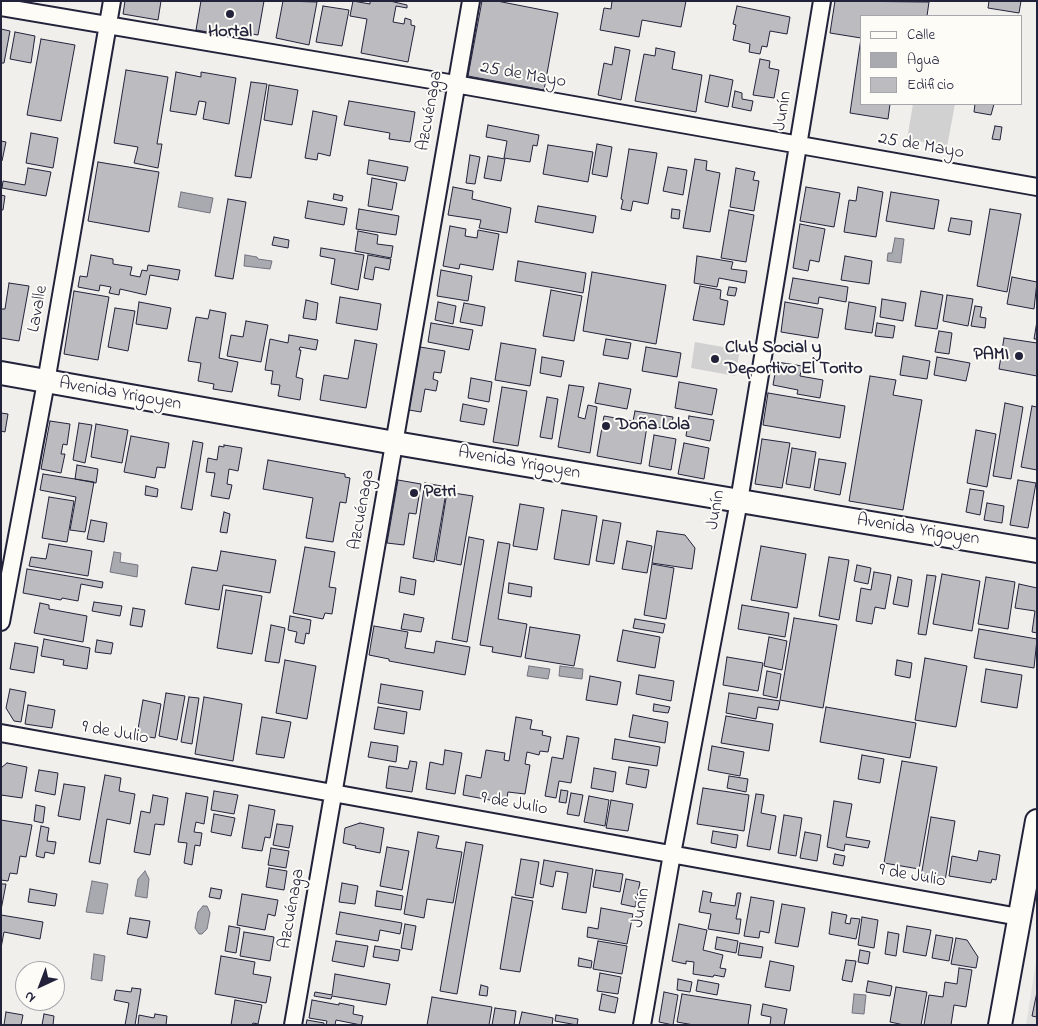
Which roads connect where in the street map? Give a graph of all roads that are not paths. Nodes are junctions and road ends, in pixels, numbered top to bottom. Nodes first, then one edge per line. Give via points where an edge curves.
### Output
1 (112, 1) edge
2 (470, 1) edge
3 (822, 1) edge
4 (1, 8) edge
5 (108, 26) junction
6 (455, 84) junction
7 (798, 146) junction
8 (1037, 187) edge
9 (1, 373) edge
10 (46, 382) junction
11 (395, 443) junction
12 (739, 501) junction
13 (1037, 551) edge
14 (1, 622) edge
15 (1, 733) edge
16 (334, 793) junction
17 (1037, 821) edge
18 (672, 854) junction
19 (1019, 917) junction
20 (293, 1025) edge
21 (642, 1025) edge
22 (1000, 1025) edge

1 - 5 street, Lavalle
2 - 6 street, Azcuénaga
3 - 7 street, Junín
4 - 5 street, 25 de Mayo
5 - 6 street, 25 de Mayo
5 - 10 street, Lavalle
6 - 7 street, 25 de Mayo
6 - 11 street, Azcuénaga
7 - 8 street, 25 de Mayo
7 - 12 street, Junín
9 - 10 main road, Avenida Yrigoyen
10 - 11 main road, Avenida Yrigoyen
10 - 14 street, Lavalle
11 - 12 main road, Avenida Yrigoyen
11 - 16 street, Azcuénaga
12 - 13 main road, Avenida Yrigoyen
12 - 18 street, Junín
15 - 16 street, 9 de Julio
16 - 18 street, 9 de Julio
16 - 20 street, Azcuénaga
17 - 19 main road
18 - 19 street, 9 de Julio
18 - 21 street, Junín
19 - 22 main road

